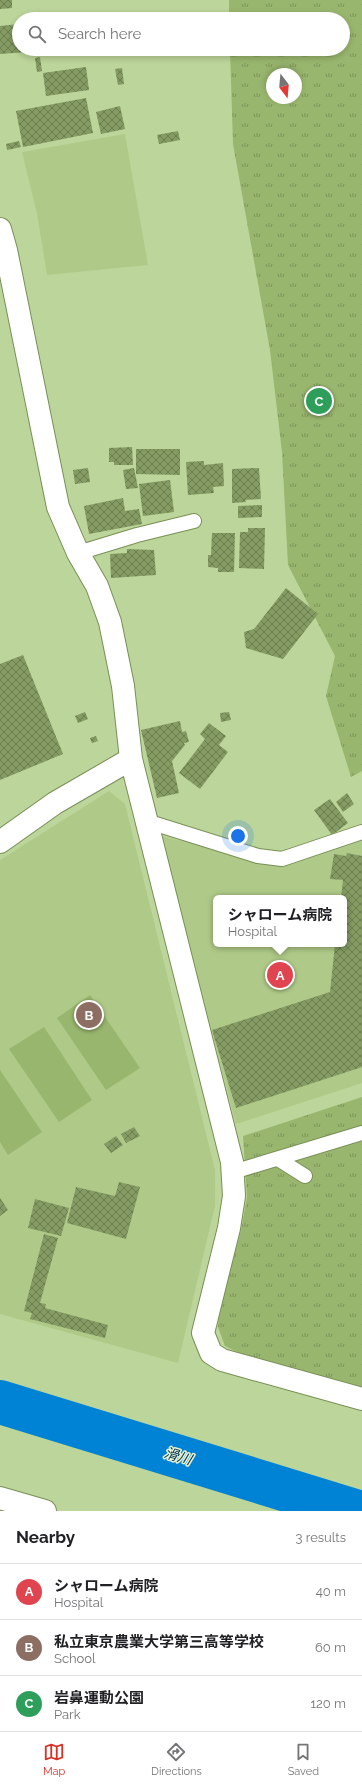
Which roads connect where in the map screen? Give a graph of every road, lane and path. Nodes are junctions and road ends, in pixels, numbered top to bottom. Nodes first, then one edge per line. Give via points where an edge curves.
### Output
1 (0, 228) edge
2 (194, 521) dead end
3 (78, 553) junction
4 (131, 759) junction
5 (146, 821) junction
6 (362, 832) edge
7 (0, 842) edge
8 (362, 1133) edge
9 (278, 1158) junction
10 (233, 1172) junction
11 (305, 1176) dead end
12 (362, 1399) edge
13 (0, 1498) edge
14 (45, 1511) edge

1 - 3 street via 58,507
2 - 3 lane
3 - 4 street via 97,586 110,622 123,686
4 - 5 street
4 - 7 street via 55,803
5 - 6 lane via 258,856 282,859
5 - 10 street
8 - 9 lane
9 - 10 lane
9 - 11 lane
10 - 12 street via 234,1196 229,1228 204,1323 203,1333 211,1353 222,1360
13 - 14 street

